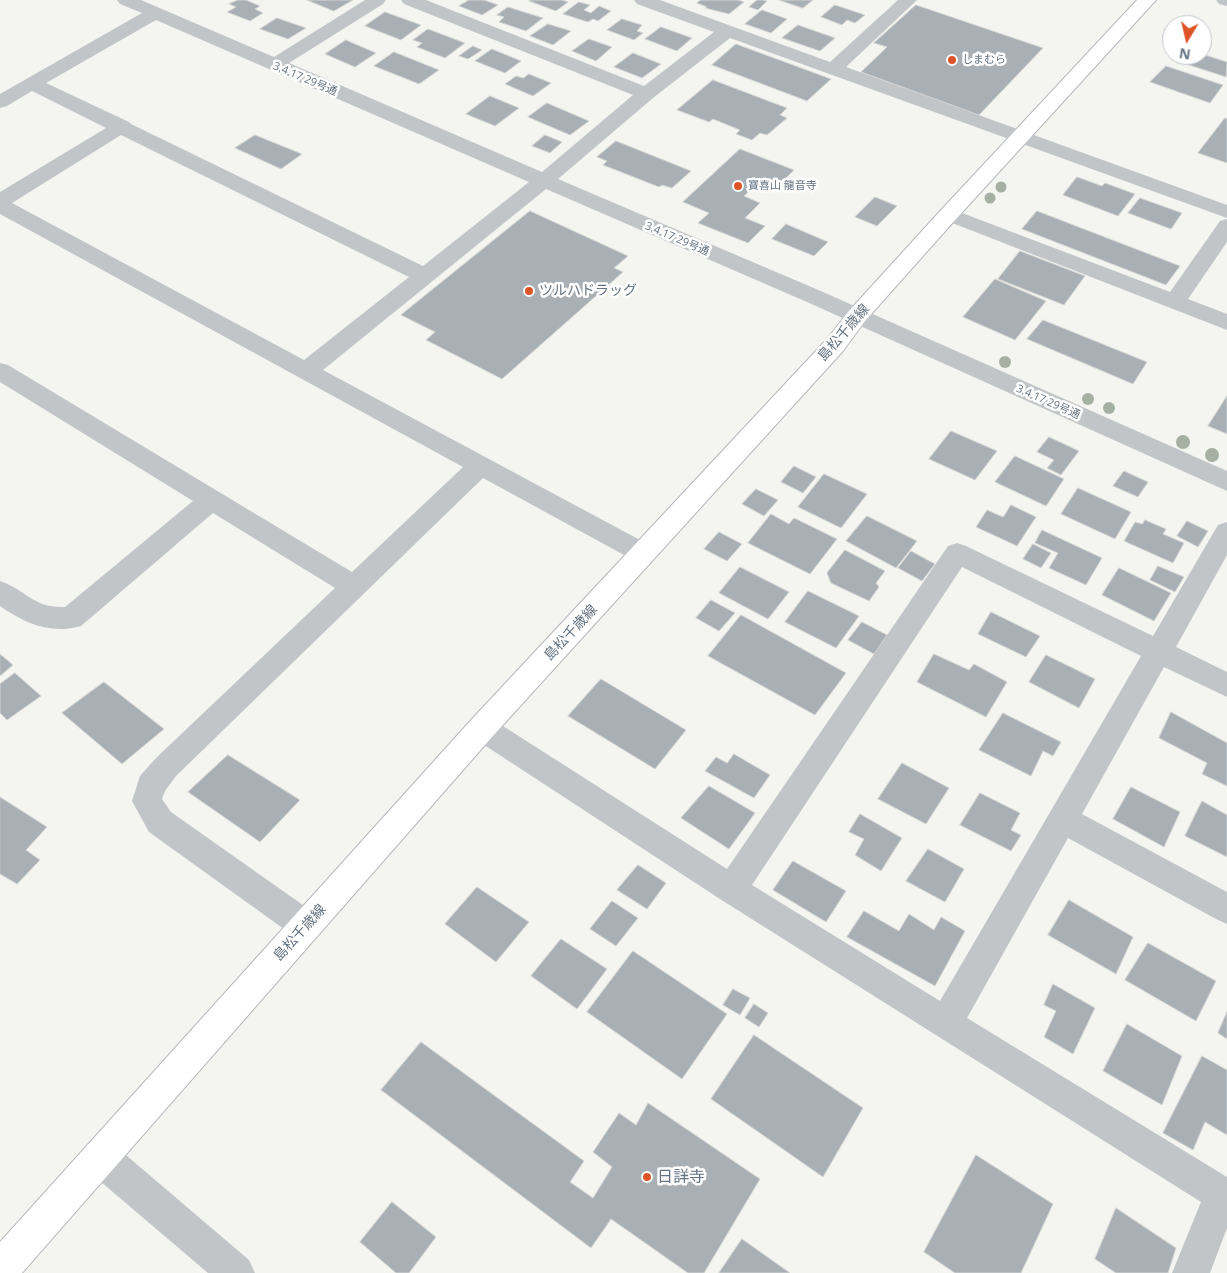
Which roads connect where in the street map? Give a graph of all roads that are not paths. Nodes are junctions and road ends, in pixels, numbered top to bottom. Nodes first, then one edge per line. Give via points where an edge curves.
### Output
1 (126, 0) edge
2 (377, 0) edge
3 (410, 0) edge
4 (644, 0) edge
5 (1147, 0) edge
6 (898, 2) edge
7 (155, 13) junction
8 (727, 31) junction
9 (274, 65) junction
10 (832, 70) junction
11 (32, 84) junction
12 (646, 94) junction
13 (0, 102) edge
14 (122, 126) junction
15 (1022, 137) junction
16 (543, 181) junction
17 (0, 201) edge
18 (0, 205) edge
19 (1227, 212) edge
20 (949, 214) junction
21 (1227, 226) edge
22 (426, 276) junction
23 (1174, 302) junction
24 (857, 316) junction
25 (1227, 322) edge
26 (307, 370) junction
27 (0, 371) edge
28 (481, 465) junction
29 (1227, 482) edge
30 (211, 500) junction
31 (1227, 532) edge
32 (644, 554) junction
33 (354, 587) junction
34 (0, 592) edge
35 (1159, 651) junction
36 (1227, 684) edge
37 (482, 728) junction
38 (1063, 819) junction
39 (730, 889) junction
40 (1227, 909) edge
41 (306, 926) junction
42 (946, 1022) junction
43 (100, 1156) junction
44 (1225, 1197) edge
45 (0, 1270) edge
46 (236, 1273) edge
47 (1190, 1273) edge

1 - 7 street, 3.4.17 29号通
2 - 9 street
3 - 12 street
4 - 8 street
5 - 15 main road, 島松千歳線
6 - 10 street
7 - 9 street, 3.4.17 29号通
7 - 11 street
8 - 10 street
8 - 12 street
9 - 16 street, 3.4.17 29号通
10 - 15 street
11 - 13 street
11 - 14 street
12 - 16 street
14 - 17 street
14 - 22 street
15 - 19 street
15 - 20 main road, 島松千歳線
16 - 22 street
16 - 24 street, 3.4.17 29号通
18 - 26 street
20 - 23 street
20 - 24 main road, 島松千歳線
21 - 23 street
22 - 26 street
23 - 25 street
24 - 29 street, 3.4.17 29号通
24 - 32 main road, 島松千歳線 via 835,345
26 - 28 street
27 - 30 street
28 - 32 street
28 - 33 street
30 - 33 street
30 - 34 street via 71,618 35,616
31 - 35 street
32 - 37 main road, 島松千歳線
33 - 41 street via 166,767 150,785 146,802 160,822
35 - 36 street
35 - 38 street
35 - 39 street via 957,553
37 - 39 street
37 - 41 main road, 島松千歳線
38 - 40 street
38 - 42 street
39 - 42 street
41 - 43 main road, 島松千歳線
42 - 44 street
43 - 45 main road, 島松千歳線
43 - 46 street
44 - 47 street

